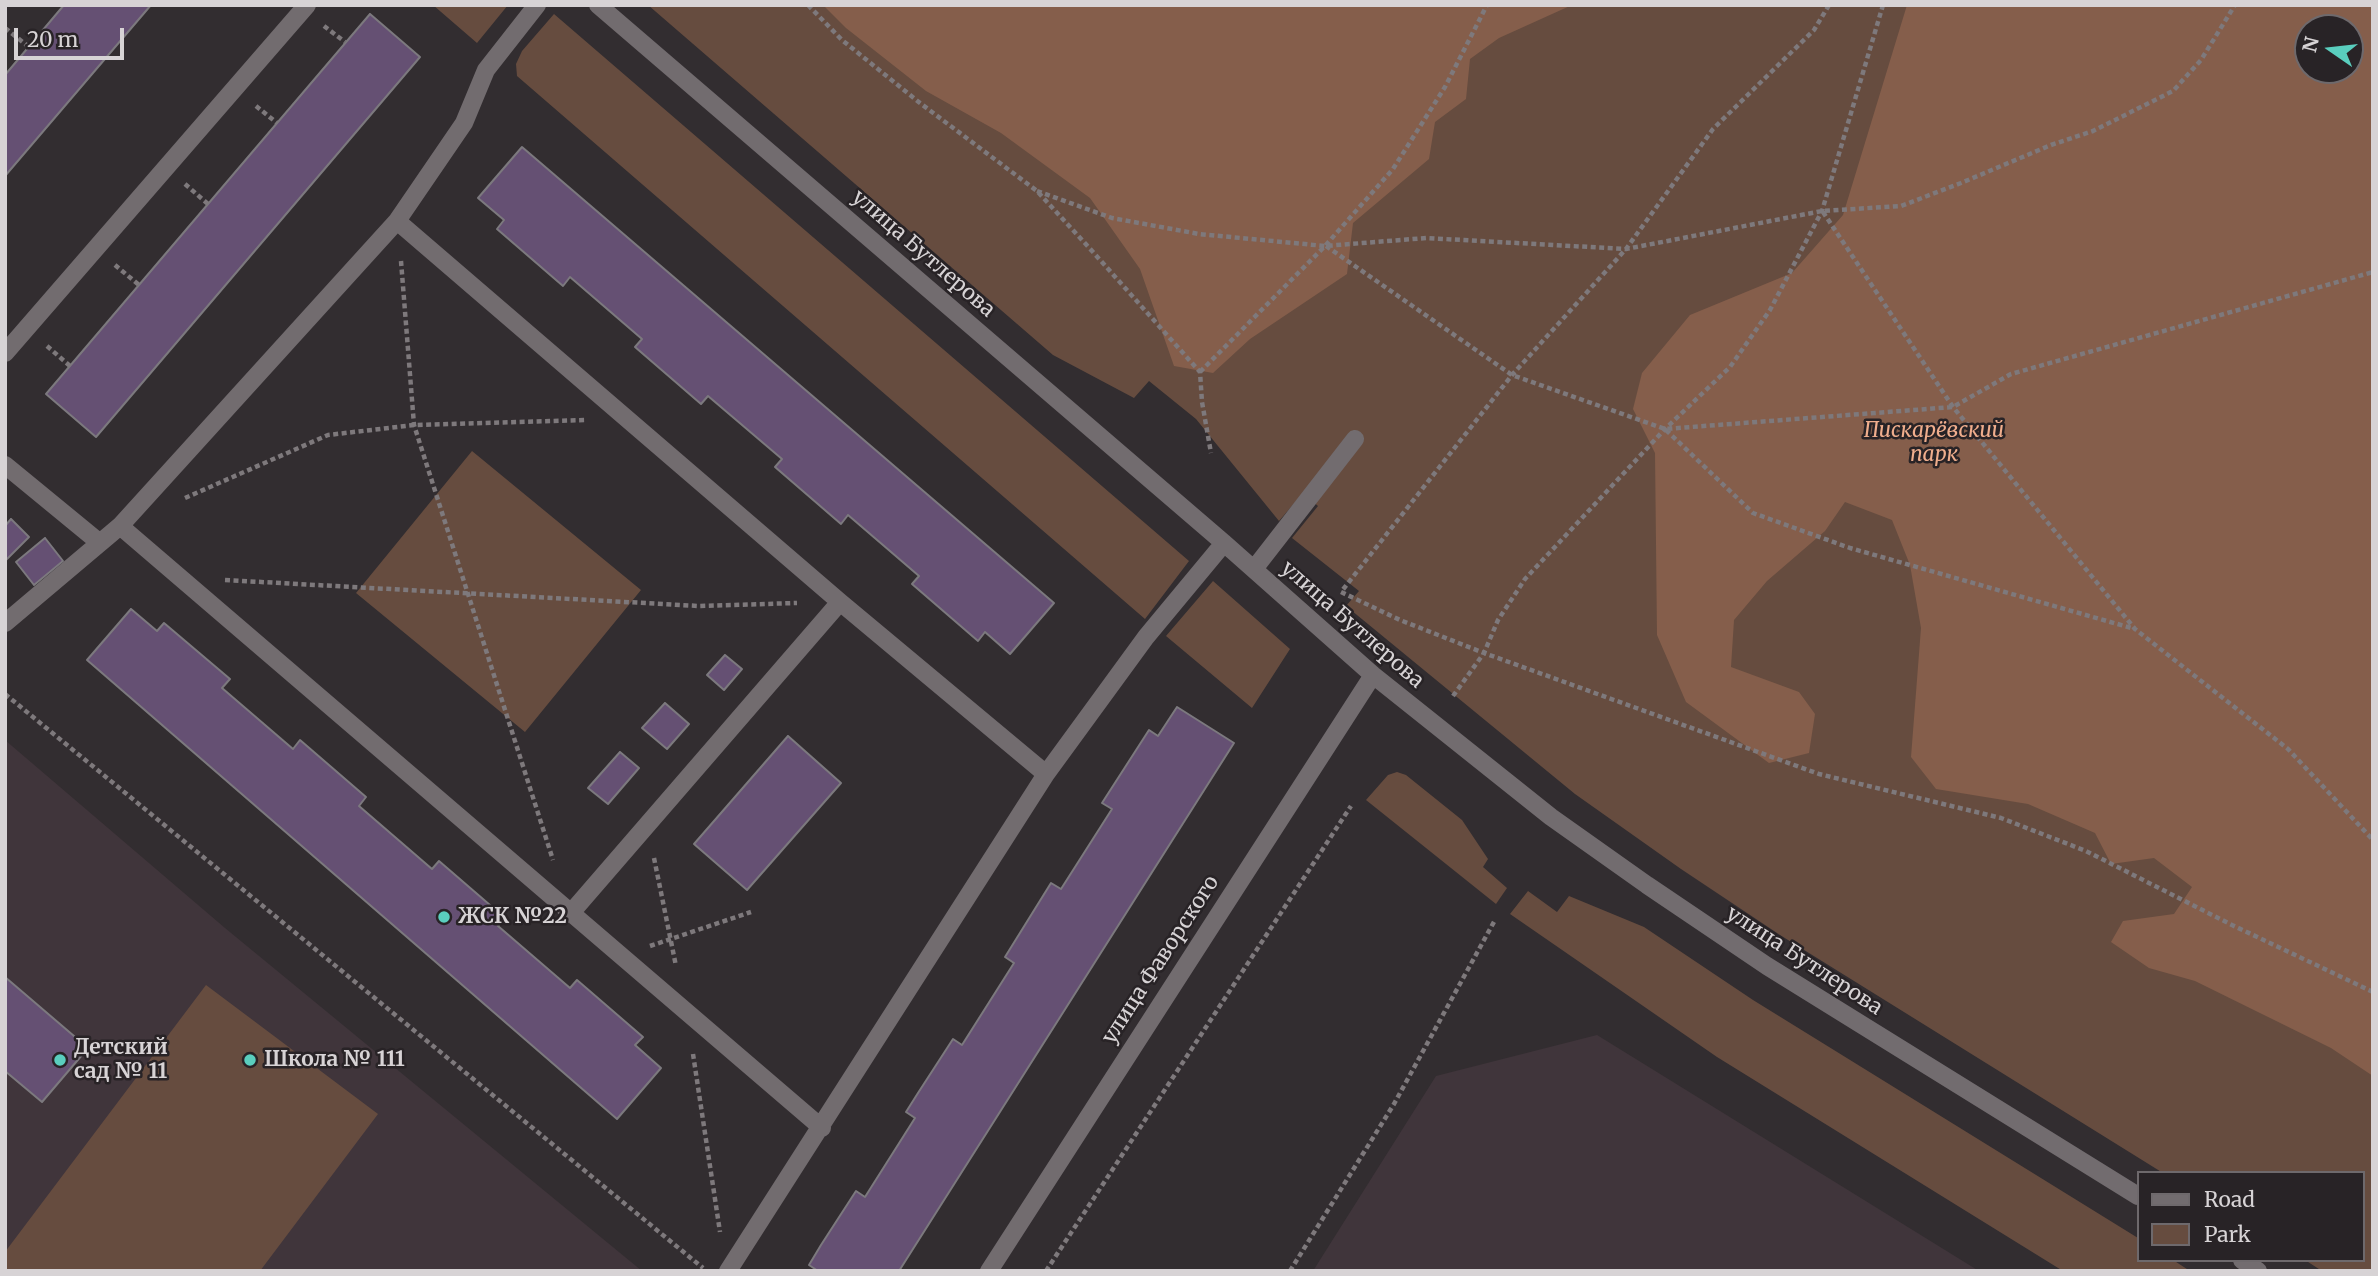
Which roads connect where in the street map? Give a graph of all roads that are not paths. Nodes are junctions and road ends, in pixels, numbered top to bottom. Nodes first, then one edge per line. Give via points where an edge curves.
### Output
1 (307, 5) edge
2 (537, 5) edge
3 (598, 5) edge
4 (397, 221) junction
5 (5, 353) edge
6 (1355, 439) dead end
7 (5, 465) edge
8 (120, 526) junction
9 (100, 543) junction
10 (1224, 543) junction
11 (1254, 569) junction
12 (840, 601) junction
13 (5, 623) edge
14 (1373, 675) junction
15 (1046, 774) junction
16 (570, 914) junction
17 (821, 1128) junction
18 (2136, 1195) edge
19 (728, 1271) edge
20 (989, 1271) edge

1 - 5 street
2 - 4 street via 486,70 464,123
3 - 10 street, улица Бутлерова
4 - 8 street
4 - 12 street
6 - 11 street
7 - 9 street
8 - 9 street
8 - 16 street
9 - 13 street
10 - 11 street, улица Бутлерова
10 - 15 street via 1146,637
11 - 14 street, улица Бутлерова
12 - 15 street
12 - 16 street
14 - 18 street, улица Бутлерова via 1551,817 1657,893
14 - 20 street, улица Фаворского
15 - 17 street
16 - 17 street
17 - 19 street

